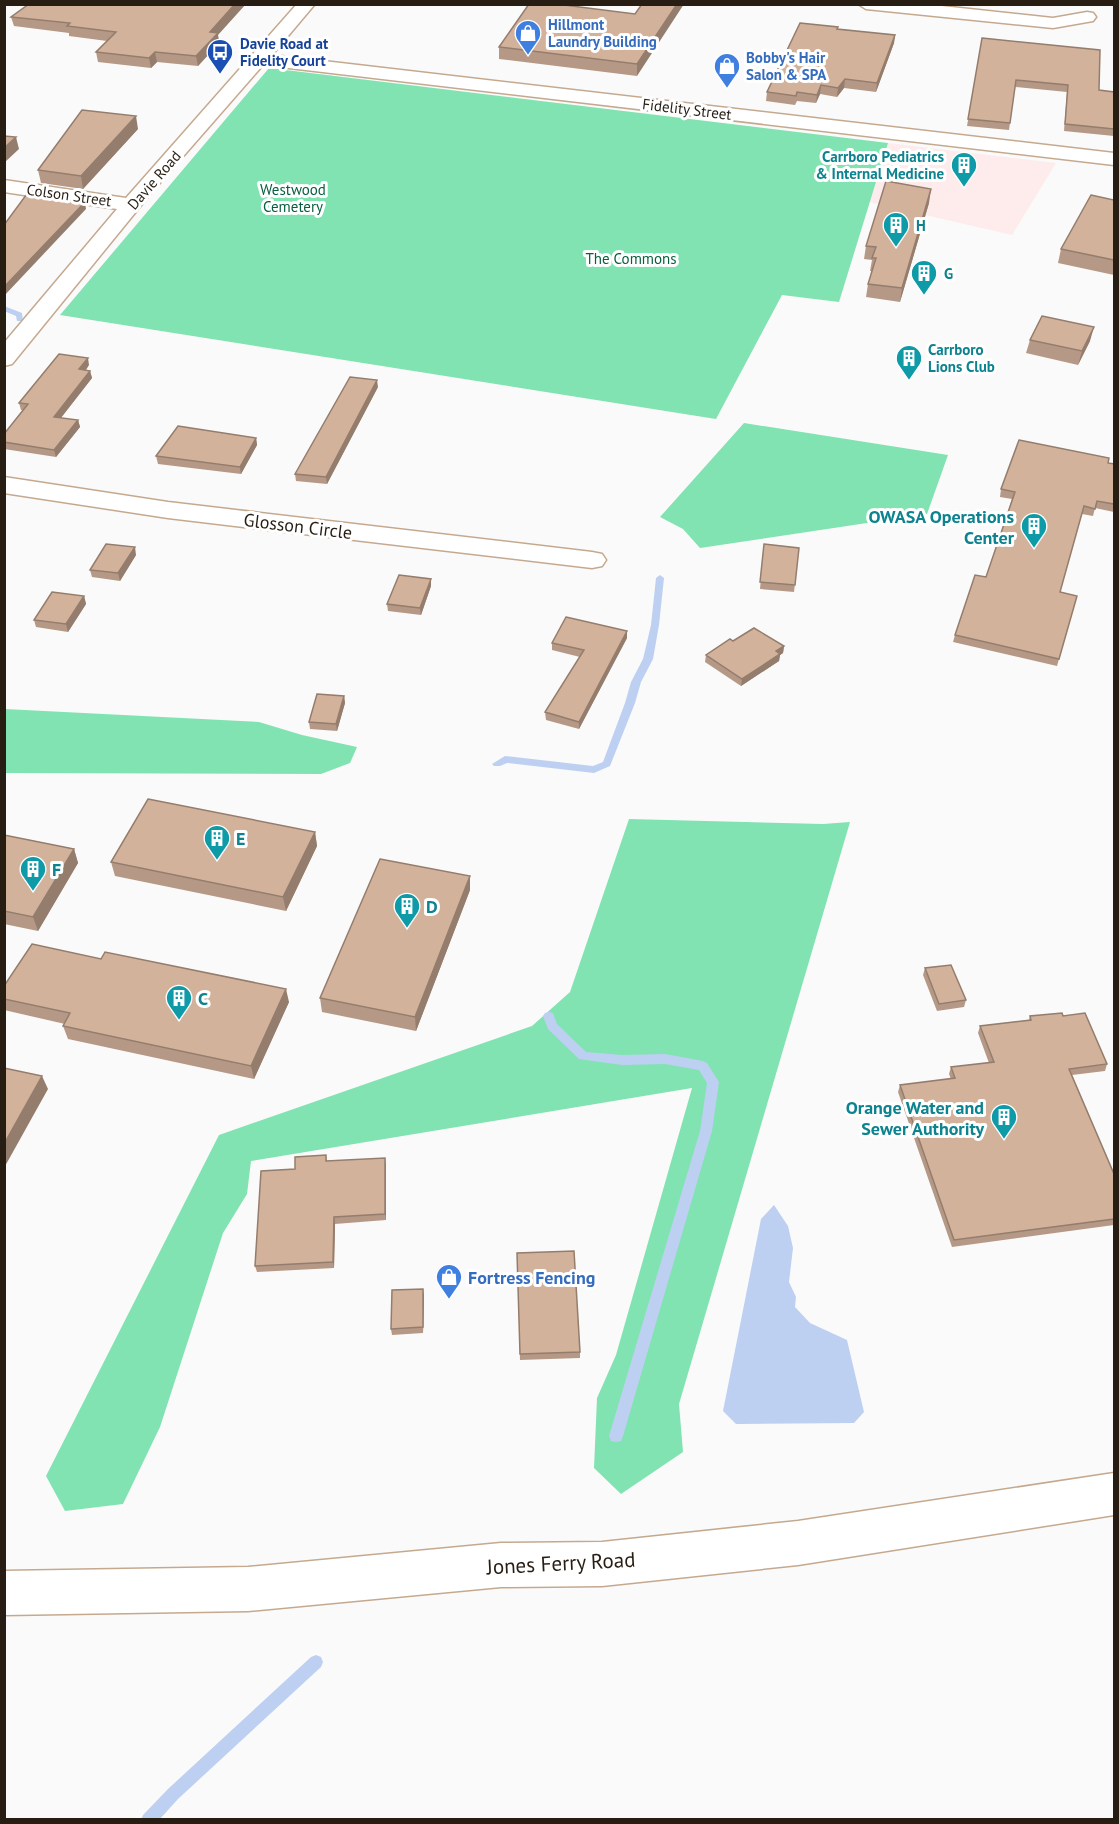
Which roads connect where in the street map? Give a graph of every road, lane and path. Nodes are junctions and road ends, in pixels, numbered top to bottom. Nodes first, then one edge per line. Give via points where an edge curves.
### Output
1 (307, 4) edge
2 (866, 4) edge
3 (1052, 4) edge
4 (259, 59) junction
5 (1114, 159) edge
6 (4, 186) edge
7 (133, 205) junction
8 (4, 359) edge
9 (4, 485) edge
10 (592, 560) dead end
11 (1114, 1494) edge
12 (4, 1593) edge

1 - 4 street, Davie Road
2 - 3 street via 1053,23 1095,20
4 - 5 street, Fidelity Street
4 - 7 street, Davie Road
6 - 7 street, Colson Street
7 - 8 street, Davie Road
9 - 10 street, Glosson Circle via 168,510
11 - 12 street, Jones Ferry Road via 798,1544 602,1564 501,1565 248,1588

